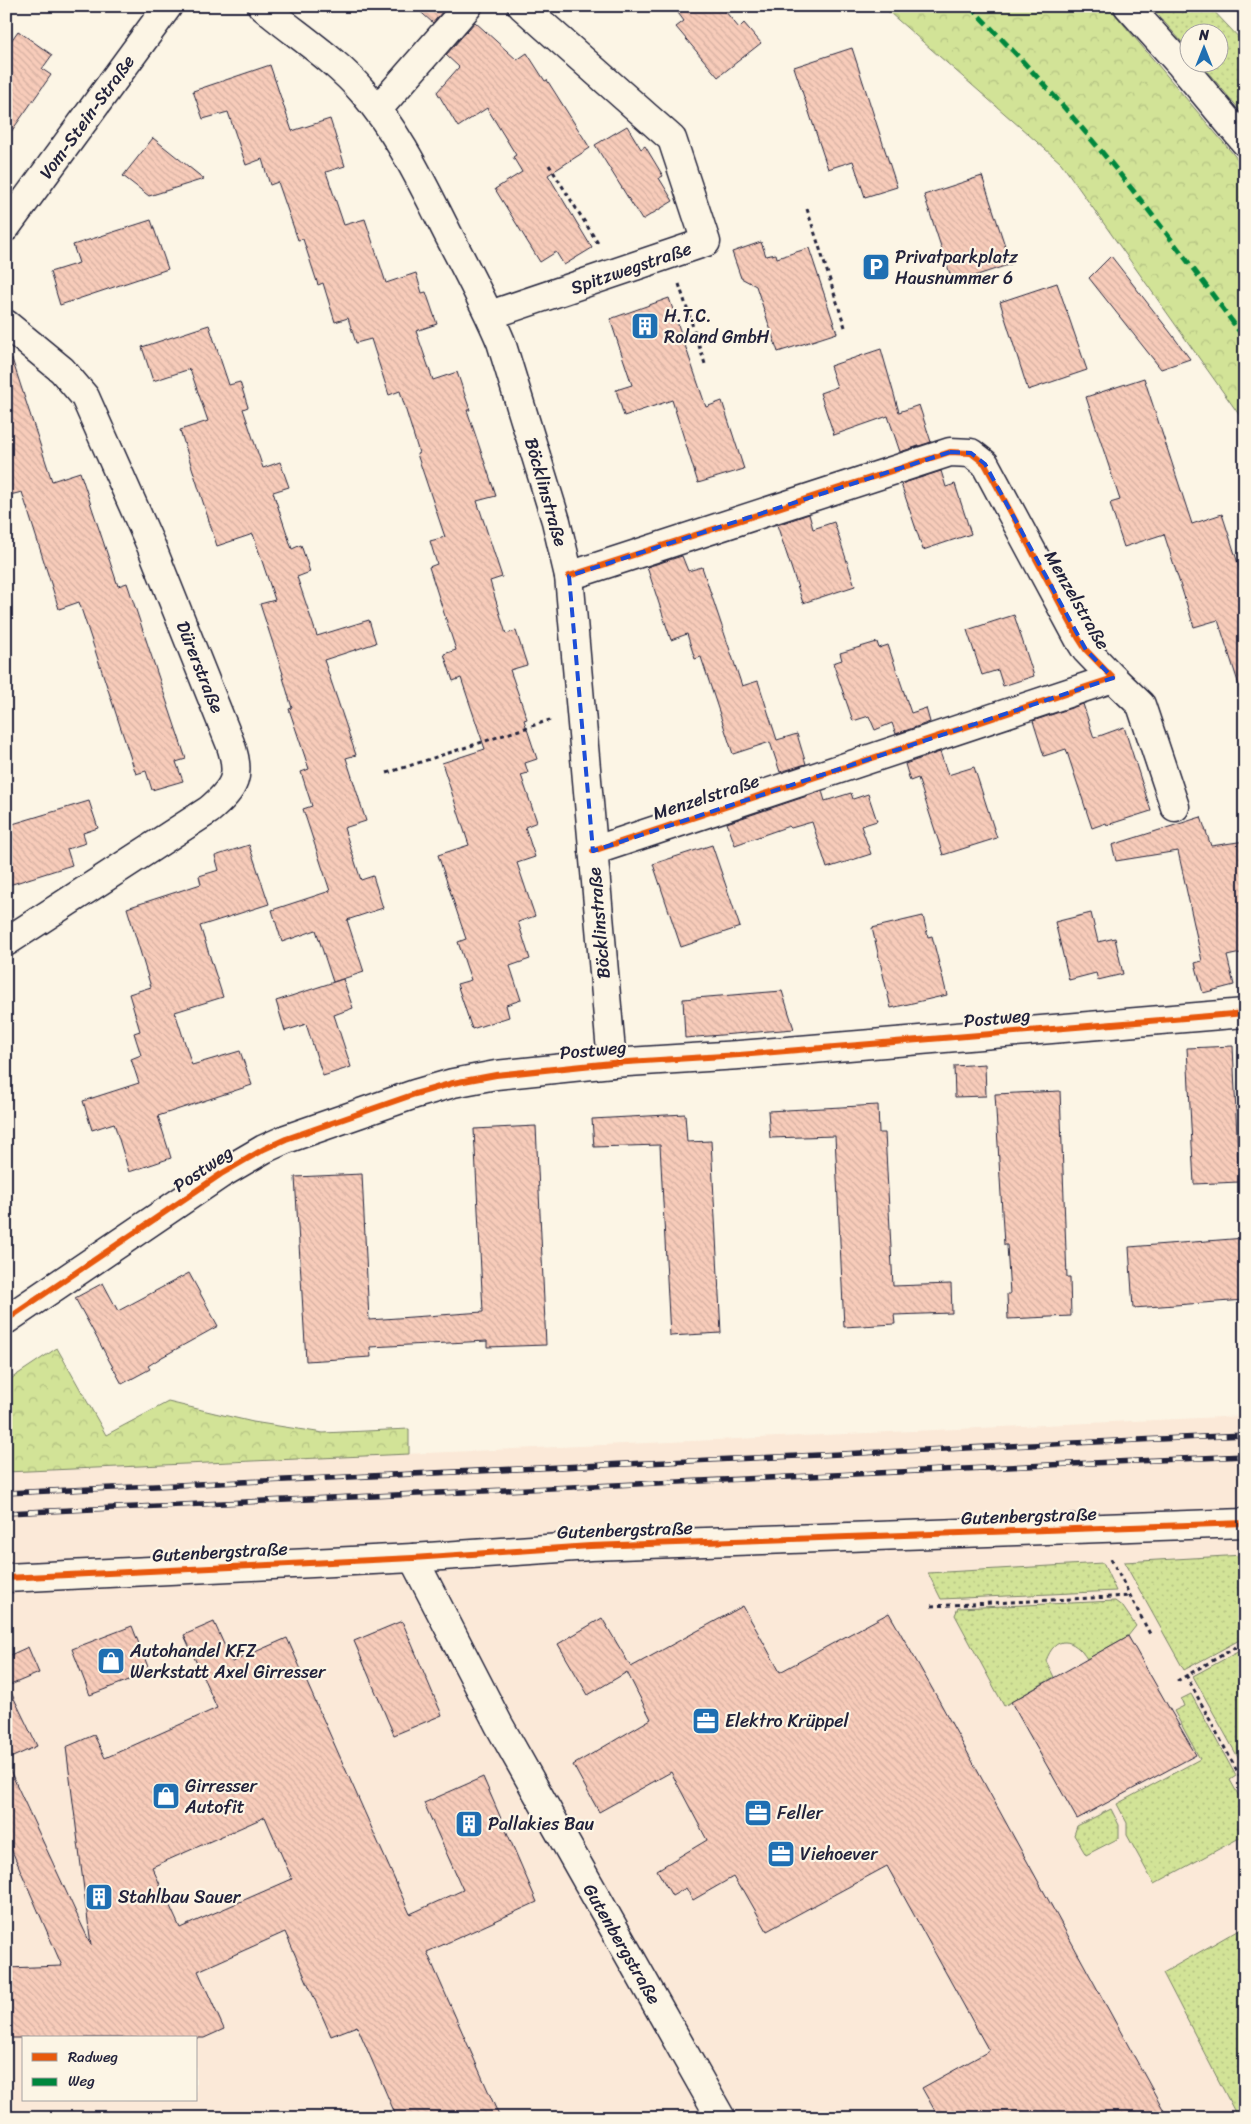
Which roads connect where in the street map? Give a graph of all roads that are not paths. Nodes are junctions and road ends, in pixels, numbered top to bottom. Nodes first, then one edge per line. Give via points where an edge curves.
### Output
1 (168, 6) edge
2 (262, 6) edge
3 (468, 6) edge
4 (522, 6) edge
5 (1128, 6) edge
6 (378, 109) junction
7 (1245, 142) edge
8 (6, 227) edge
9 (490, 316) junction
10 (6, 324) edge
11 (569, 576) junction
12 (1112, 678) junction
13 (1175, 808) dead end
14 (593, 850) junction
15 (6, 942) edge
16 (1245, 1013) edge
17 (612, 1063) junction
18 (6, 1320) edge
19 (1245, 1523) edge
20 (413, 1558) junction
21 (6, 1578) edge
22 (722, 2118) edge

1 - 8 street, Vom-Stein-Straße
2 - 6 street, Böcklinstraße via 346,75
3 - 6 street
4 - 9 street, Spitzwegstraße via 672,139 706,242
5 - 7 street
6 - 9 street, Böcklinstraße via 402,147
9 - 11 street, Böcklinstraße via 501,342 556,521
10 - 15 street, Dürerstraße via 62,370 85,398 160,567 230,743 237,770 232,787 209,810
11 - 12 street, Menzelstraße via 950,452 971,453 985,464 1079,640
11 - 14 street, Böcklinstraße
12 - 13 street, Menzelstraße via 1141,705
12 - 14 street, Menzelstraße
14 - 17 street, Böcklinstraße
16 - 17 street, Postweg
17 - 18 street, Postweg via 476,1078 415,1094 286,1139 228,1170
19 - 20 street, Gutenbergstraße via 590,1546
20 - 21 street, Gutenbergstraße
20 - 22 street, Gutenbergstraße via 503,1734

